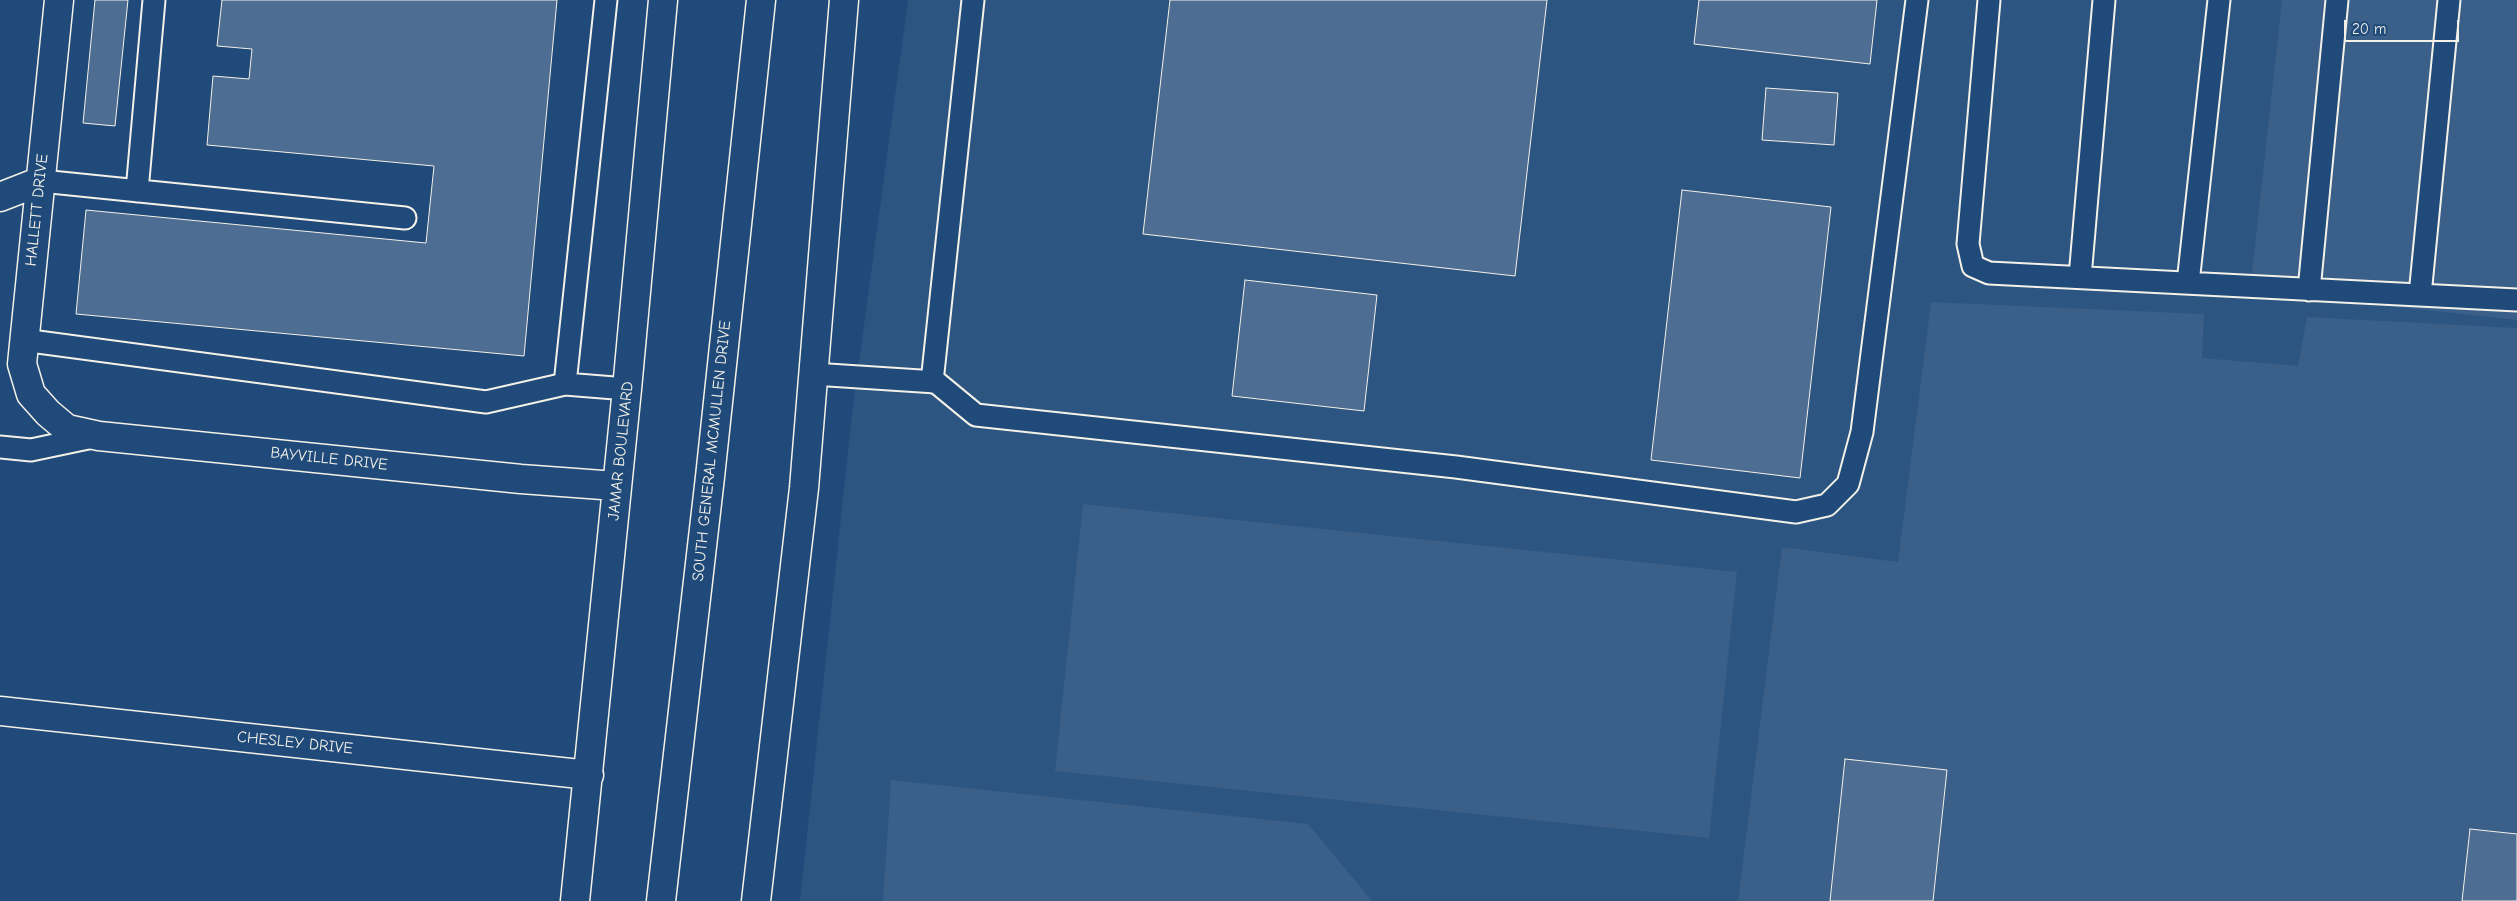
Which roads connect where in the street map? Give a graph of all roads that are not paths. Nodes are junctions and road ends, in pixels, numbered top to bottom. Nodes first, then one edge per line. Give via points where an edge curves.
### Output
1 (59, 0) edge
2 (154, 0) edge
3 (606, 0) edge
4 (663, 0) edge
5 (761, 0) edge
6 (844, 0) edge
7 (973, 0) edge
8 (1917, 0) edge
9 (1989, 0) edge
10 (2104, 0) edge
11 (2218, 0) edge
12 (2337, 0) edge
13 (2449, 0) edge
14 (41, 181) junction
15 (136, 191) junction
16 (0, 198) edge
17 (405, 218) dead end
18 (2080, 278) junction
19 (2188, 283) junction
20 (2309, 290) junction
21 (2420, 295) junction
22 (2517, 300) edge
23 (23, 340) junction
24 (813, 374) junction
25 (932, 382) junction
26 (565, 384) junction
27 (627, 389) junction
28 (48, 413) joint
29 (99, 436) junction
30 (0, 447) edge
31 (616, 486) junction
32 (0, 711) edge
33 (589, 775) junction
34 (575, 901) edge
35 (661, 901) edge
36 (756, 901) edge

1 - 14 street, HALLETT DRIVE
2 - 15 lane
3 - 26 lane
4 - 27 street, JAMAR BOULEVARD
5 - 35 street, SOUTH GENERAL MCMULLEN DRIVE
6 - 24 street
7 - 25 lane
8 - 25 lane via 1862,432 1848,484 1827,506 1796,512 1456,467 976,415
9 - 18 lane via 1968,244 1974,266 1989,273
10 - 18 lane
11 - 19 lane
12 - 20 lane
13 - 21 lane
14 - 15 lane
14 - 16 street
14 - 23 street, HALLETT DRIVE
15 - 17 lane
18 - 19 lane
19 - 20 lane
20 - 21 lane
21 - 22 lane
23 - 26 lane via 486,402
23 - 28 street, HALLETT DRIVE via 22,364 31,394
24 - 25 lane
24 - 36 street via 804,488
26 - 27 lane
27 - 31 street, JAMAR BOULEVARD
28 - 29 street, BAYVILLE DRIVE via 67,429
29 - 30 lane via 31,450
29 - 31 street, BAYVILLE DRIVE
31 - 33 street, JAMAR BOULEVARD
32 - 33 street, CHESLEY DRIVE
33 - 34 street, JAMAR BOULEVARD

